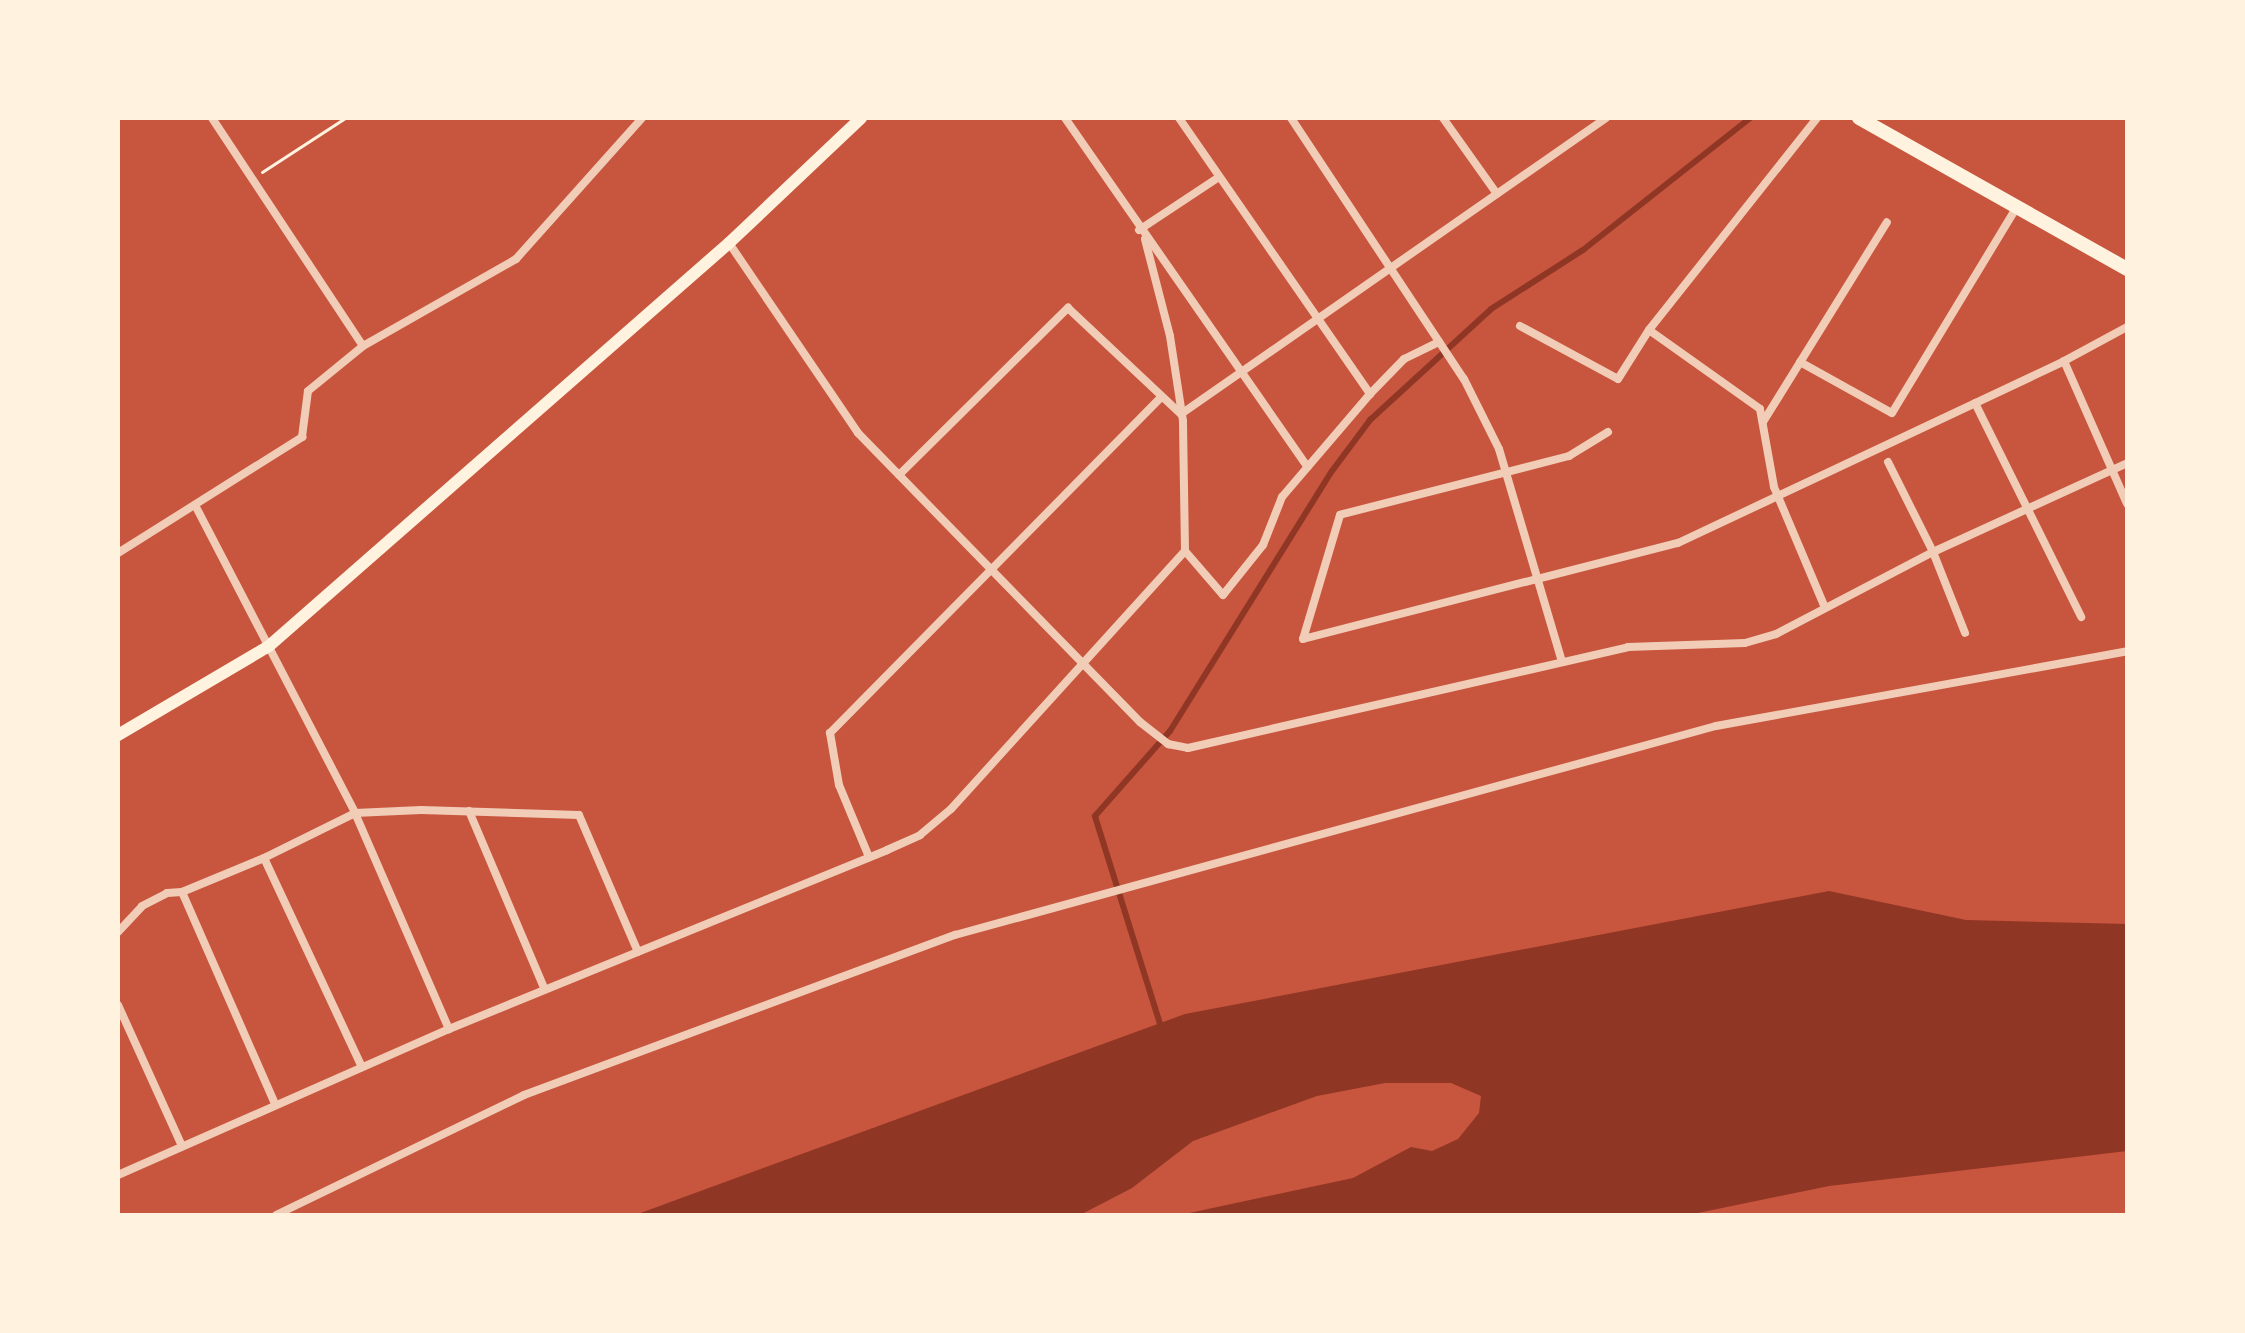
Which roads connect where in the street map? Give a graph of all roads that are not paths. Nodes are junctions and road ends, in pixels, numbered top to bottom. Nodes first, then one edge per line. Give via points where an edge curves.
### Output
1 (212, 118) edge
2 (642, 118) edge
3 (861, 118) edge
4 (1065, 118) edge
5 (1179, 118) edge
6 (1291, 118) edge
7 (1443, 118) edge
8 (1606, 118) edge
9 (1817, 118) edge
10 (1859, 118) edge
11 (1219, 177) junction
12 (1497, 194) junction
13 (2017, 207) junction
14 (1887, 222) dead end
15 (1139, 230) junction
16 (1145, 239) junction
17 (729, 243) junction
18 (1393, 269) junction
19 (2127, 269) edge
20 (1315, 318) junction
21 (1520, 326) dead end
22 (2127, 327) edge
23 (1649, 330) junction
24 (1439, 342) junction
25 (363, 346) junction
26 (2064, 361) junction
27 (1800, 362) junction
28 (1238, 372) junction
29 (1370, 394) junction
30 (1161, 397) junction
31 (1975, 403) junction
32 (1181, 414) junction
33 (1762, 423) junction
34 (1608, 432) dead end
35 (1888, 462) dead end
36 (2127, 463) edge
37 (1308, 467) junction
38 (2111, 471) junction
39 (1506, 474) junction
40 (899, 475) junction
41 (1778, 496) junction
42 (2127, 504) edge
43 (196, 507) junction
44 (2027, 509) junction
45 (1185, 551) junction
46 (1933, 552) junction
47 (118, 553) edge
48 (990, 569) junction
49 (1536, 578) junction
50 (1825, 608) junction
51 (2081, 617) dead end
52 (1965, 633) dead end
53 (269, 646) junction
54 (2127, 651) edge
55 (1562, 662) junction
56 (1082, 664) junction
57 (118, 735) edge
58 (469, 811) junction
59 (355, 813) junction
60 (869, 857) junction
61 (264, 858) junction
62 (182, 892) junction
63 (118, 932) edge
64 (638, 952) junction
65 (545, 990) junction
66 (118, 1005) edge
67 (449, 1029) junction
68 (362, 1067) junction
69 (275, 1104) junction
70 (182, 1146) junction
71 (118, 1175) edge
72 (276, 1215) edge

1 - 25 street
2 - 25 street via 516,259
3 - 17 main road
4 - 15 street
5 - 11 street
6 - 18 street
7 - 12 street
8 - 12 street
9 - 23 street
10 - 13 main road
11 - 15 street
11 - 20 street
12 - 18 street
13 - 19 main road
13 - 27 street via 1892,413
14 - 27 street
15 - 16 street
16 - 28 street
16 - 32 street via 1170,336
17 - 40 street via 858,433
17 - 53 main road
18 - 20 street
18 - 24 street
20 - 28 street
20 - 29 street
21 - 23 street via 1618,379
22 - 26 street
23 - 33 street via 1760,409
24 - 29 street via 1404,359
24 - 39 street via 1479,409
25 - 43 street via 308,391 302,437
26 - 31 street
26 - 38 street
27 - 33 street
28 - 32 street
28 - 37 street
29 - 37 street
30 - 32 street
30 - 40 street via 1068,308
30 - 48 street
31 - 41 street
31 - 44 street
32 - 45 street
33 - 41 street
34 - 39 street via 1569,456
35 - 46 street
36 - 38 street
37 - 45 street via 1282,497 1263,545 1223,595
38 - 42 street
38 - 44 street
39 - 49 street
39 - 49 street via 1340,515 1303,639
40 - 48 street
41 - 49 street via 1678,543
41 - 50 street
43 - 47 street
43 - 53 street
44 - 46 street
44 - 51 street
45 - 56 street
46 - 50 street
46 - 52 street
48 - 56 street
48 - 60 street via 830,733 839,785
49 - 55 street
50 - 55 street via 1776,634 1745,643 1628,647
53 - 57 main road
53 - 59 street
54 - 72 street via 1716,726 955,935 524,1095
55 - 56 street via 1188,748 1168,744 1140,722
56 - 60 street via 951,809 920,835
58 - 59 street
58 - 64 street via 579,815
58 - 65 street
59 - 61 street
59 - 67 street
60 - 64 street
61 - 62 street
61 - 68 street
62 - 63 street via 167,893 142,906
62 - 69 street
64 - 65 street
65 - 67 street
66 - 70 street
67 - 68 street
68 - 69 street
69 - 70 street
70 - 71 street

